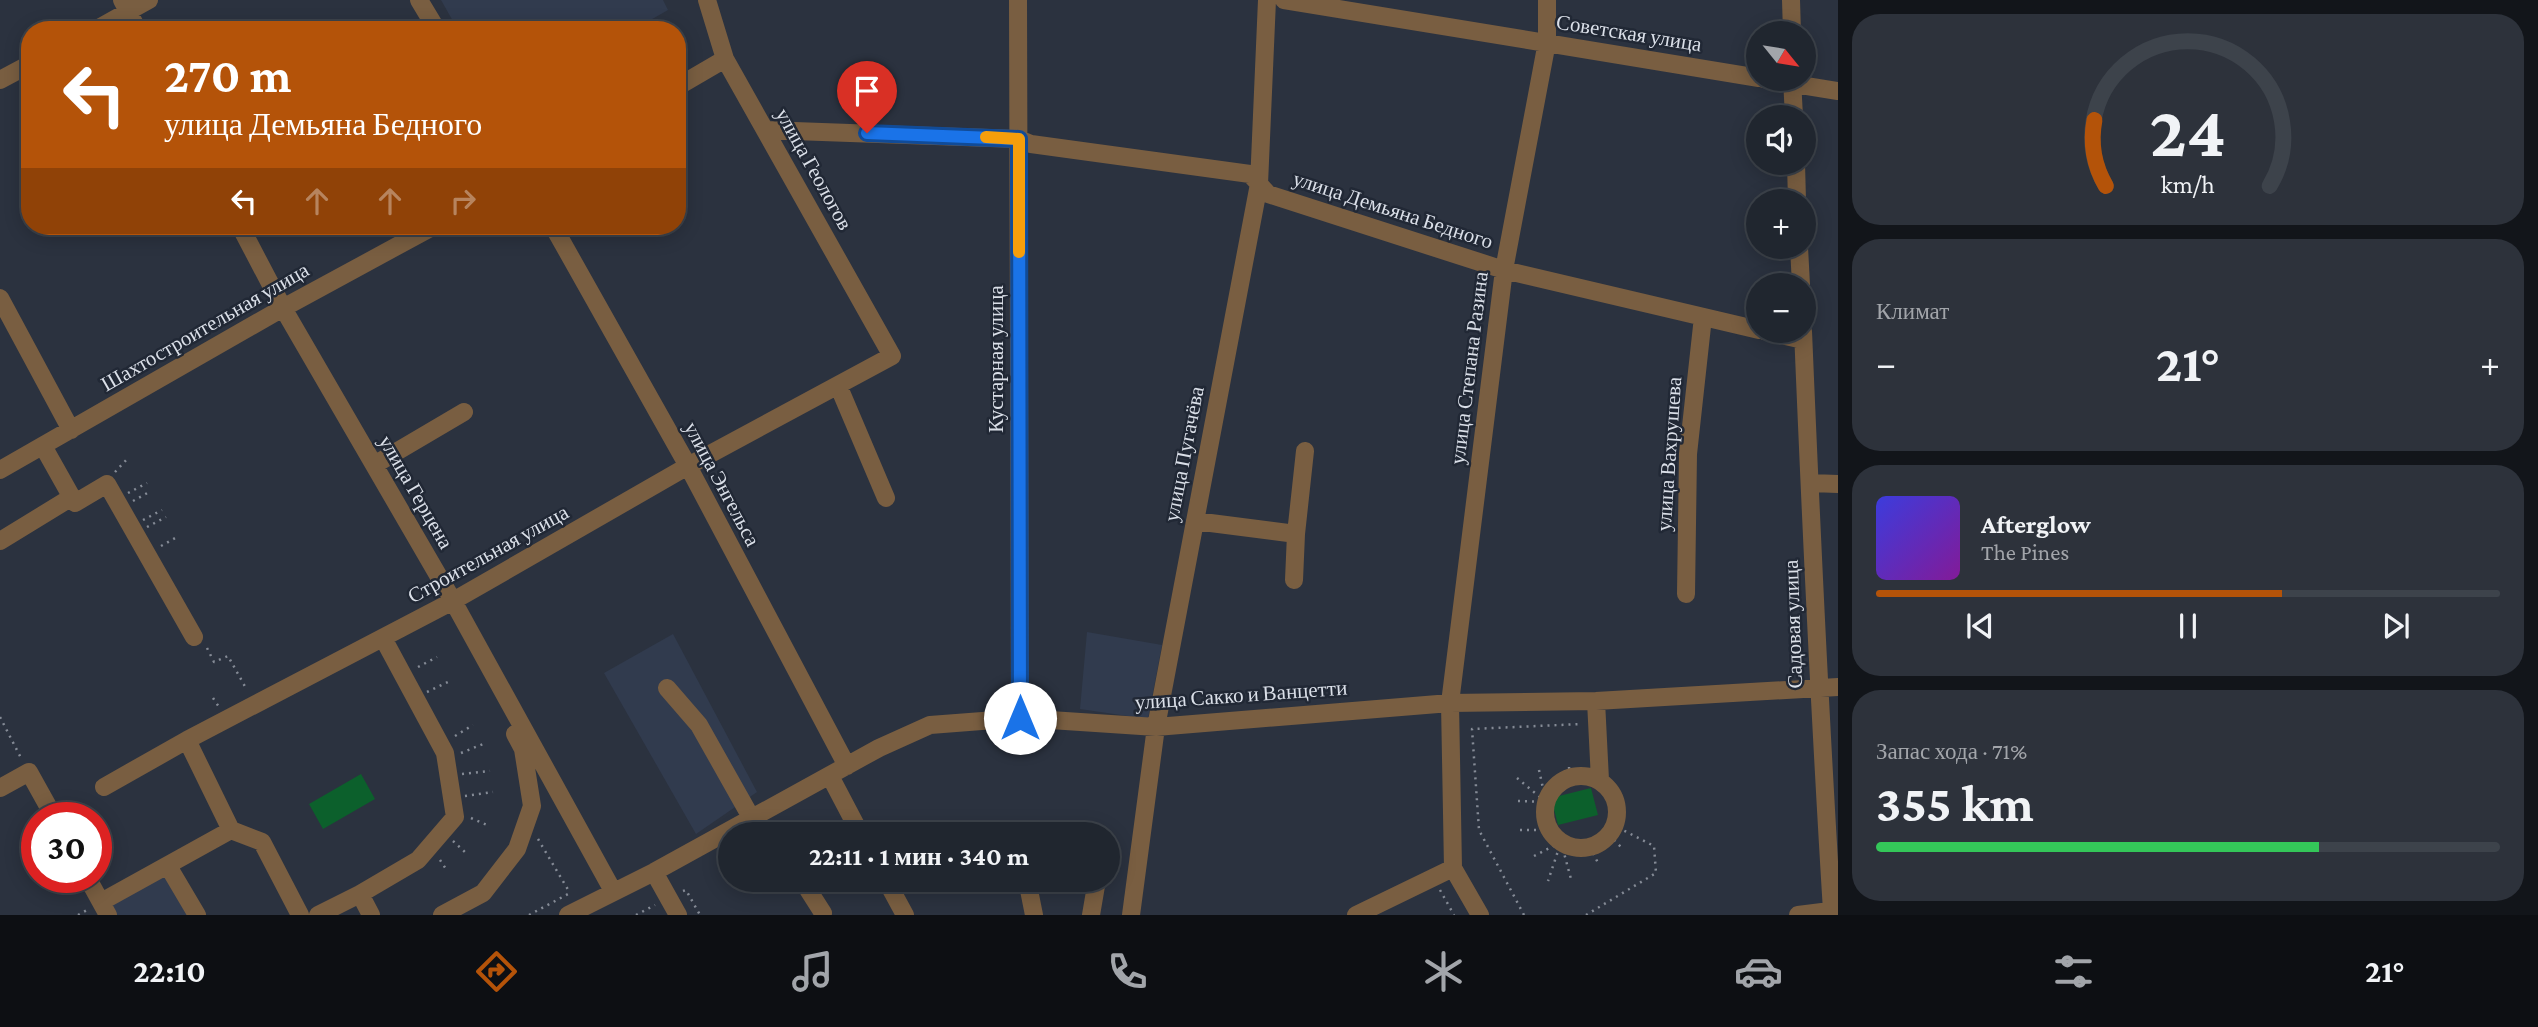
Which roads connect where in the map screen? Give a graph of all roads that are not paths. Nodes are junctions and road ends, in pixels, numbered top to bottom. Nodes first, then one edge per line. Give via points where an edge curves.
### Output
1 (149, 0) edge
2 (419, 0) edge
3 (706, 0) edge
4 (1018, 0) edge
5 (1267, 0) edge
6 (1284, 0) edge
7 (1547, 0) edge
8 (1791, 0) edge
9 (125, 6) edge
10 (106, 21) edge
11 (432, 21) edge
12 (1792, 21) edge
13 (1547, 42) junction
14 (725, 59) junction
15 (21, 69) edge
16 (1746, 76) edge
17 (0, 80) edge
18 (686, 82) edge
19 (1816, 86) edge
20 (1838, 91) edge
21 (766, 130) junction
22 (1019, 139) junction
23 (1259, 184) junction
24 (245, 235) edge
25 (417, 235) edge
26 (558, 235) edge
27 (1504, 270) junction
28 (0, 298) edge
29 (283, 308) junction
30 (1703, 317) junction
31 (1746, 327) edge
32 (1803, 343) edge
33 (892, 356) joint
34 (838, 385) junction
35 (464, 412) dead end
36 (71, 430) junction
37 (43, 446) junction
38 (1305, 451) dead end
39 (374, 465) junction
40 (688, 467) junction
41 (0, 470) edge
42 (1811, 483) junction
43 (1838, 484) edge
44 (72, 497) junction
45 (886, 498) dead end
46 (1195, 521) junction
47 (1296, 534) junction
48 (0, 541) edge
49 (1294, 580) dead end
50 (1686, 594) dead end
51 (448, 603) junction
52 (194, 637) dead end
53 (383, 638) junction
54 (1838, 687) edge
55 (667, 688) dead end
56 (1818, 688) junction
57 (1596, 701) junction
58 (1450, 703) junction
59 (1020, 718) junction
60 (1156, 727) junction
61 (187, 740) junction
62 (523, 749) junction
63 (847, 766) junction
64 (549, 776) junction
65 (830, 776) junction
66 (1600, 780) junction
67 (104, 787) dead end
68 (0, 788) edge
69 (46, 802) edge
70 (752, 818) junction
71 (754, 822) edge
72 (854, 822) edge
73 (231, 830) junction
74 (168, 866) junction
75 (1453, 868) junction
76 (654, 872) junction
77 (613, 891) junction
78 (810, 892) edge
79 (893, 892) edge
80 (1029, 892) edge
81 (1095, 892) edge
82 (96, 893) edge
83 (360, 894) junction
84 (105, 909) edge
85 (596, 909) edge
86 (1833, 912) edge
87 (823, 913) dead end
88 (197, 915) edge
89 (300, 915) edge
90 (318, 915) edge
91 (371, 915) edge
92 (442, 915) edge
93 (568, 915) edge
94 (678, 915) edge
95 (905, 915) edge
96 (1034, 915) edge
97 (1091, 915) edge
98 (1131, 915) edge
99 (1356, 915) edge
100 (1480, 915) edge
101 (1798, 915) edge

1 - 9 street
2 - 11 street
3 - 14 street, улица Геологов
4 - 22 street, Кустарная улица
5 - 23 street, улица Пугачёва
6 - 13 street, Советская улица
7 - 13 street, улица Степана Разина
8 - 12 street
9 - 10 street
13 - 16 street, Советская улица
13 - 27 street, улица Степана Разина
14 - 18 street
14 - 21 street, улица Геологов
15 - 17 street
19 - 20 street
21 - 22 street, улица Демьяна Бедного
21 - 33 street, улица Геологов
22 - 23 street, улица Демьяна Бедного via 1250,174
22 - 59 street, Кустарная улица
23 - 27 street, улица Демьяна Бедного via 1268,194
23 - 46 street, улица Пугачёва
24 - 29 street, улица Герцена
25 - 29 street, Шахтостроительная улица
26 - 40 street, улица Энгельса
27 - 30 street, улица Демьяна Бедного
27 - 58 street, улица Степана Разина
28 - 36 street
29 - 36 street, Шахтостроительная улица
29 - 39 street, улица Герцена
30 - 31 street, улица Демьяна Бедного
30 - 50 street, улица Вахрушева via 1688,454
32 - 42 street, Садовая улица
33 - 34 street, Строительная улица
34 - 40 street, Строительная улица
34 - 45 street
35 - 39 street
36 - 37 street, Шахтостроительная улица
37 - 41 street, Шахтостроительная улица
37 - 44 street
38 - 47 street
39 - 51 street, улица Герцена
40 - 51 street, Строительная улица
40 - 63 street, улица Энгельса
42 - 43 street
42 - 56 street, Садовая улица
44 - 48 street
44 - 52 street via 75,503 107,484
46 - 47 street
46 - 60 street, улица Пугачёва
47 - 49 street
51 - 53 street, Строительная улица
51 - 62 street
51 - 64 street, улица Герцена
53 - 61 street, Строительная улица
53 - 83 street via 445,759 454,817 418,860
54 - 56 street, улица Сакко и Ванцетти
55 - 70 street via 699,725
56 - 57 street, улица Сакко и Ванцетти
56 - 86 street, Садовая улица
57 - 58 street, улица Сакко и Ванцетти
57 - 66 street
58 - 60 street, улица Сакко и Ванцетти
58 - 75 street, улица Степана Разина
59 - 60 street, улица Сакко и Ванцетти
59 - 63 street, улица Сакко и Ванцетти via 930,725
60 - 98 street, улица Пугачёва
61 - 67 street, Строительная улица
61 - 73 street
62 - 64 street
62 - 92 street via 532,806 517,849 484,893
63 - 65 street, улица Сакко и Ванцетти
64 - 77 street, улица Герцена
65 - 70 street, улица Сакко и Ванцетти
65 - 72 street
66 - 66 street via 1617,803 1612,830 1594,855 1555,836 1546,821 1546,802 1569,772
68 - 69 street via 29,772
70 - 71 street
70 - 76 street, улица Сакко и Ванцетти
73 - 74 street
73 - 89 street via 262,842
74 - 84 street
74 - 88 street
75 - 99 street
75 - 100 street
76 - 77 street, улица Сакко и Ванцетти
76 - 94 street
77 - 85 street, улица Сакко и Ванцетти
78 - 87 street
79 - 95 street
80 - 96 street
81 - 97 street
82 - 84 street
83 - 90 street
83 - 91 street
85 - 93 street, улица Сакко и Ванцетти
86 - 101 street

